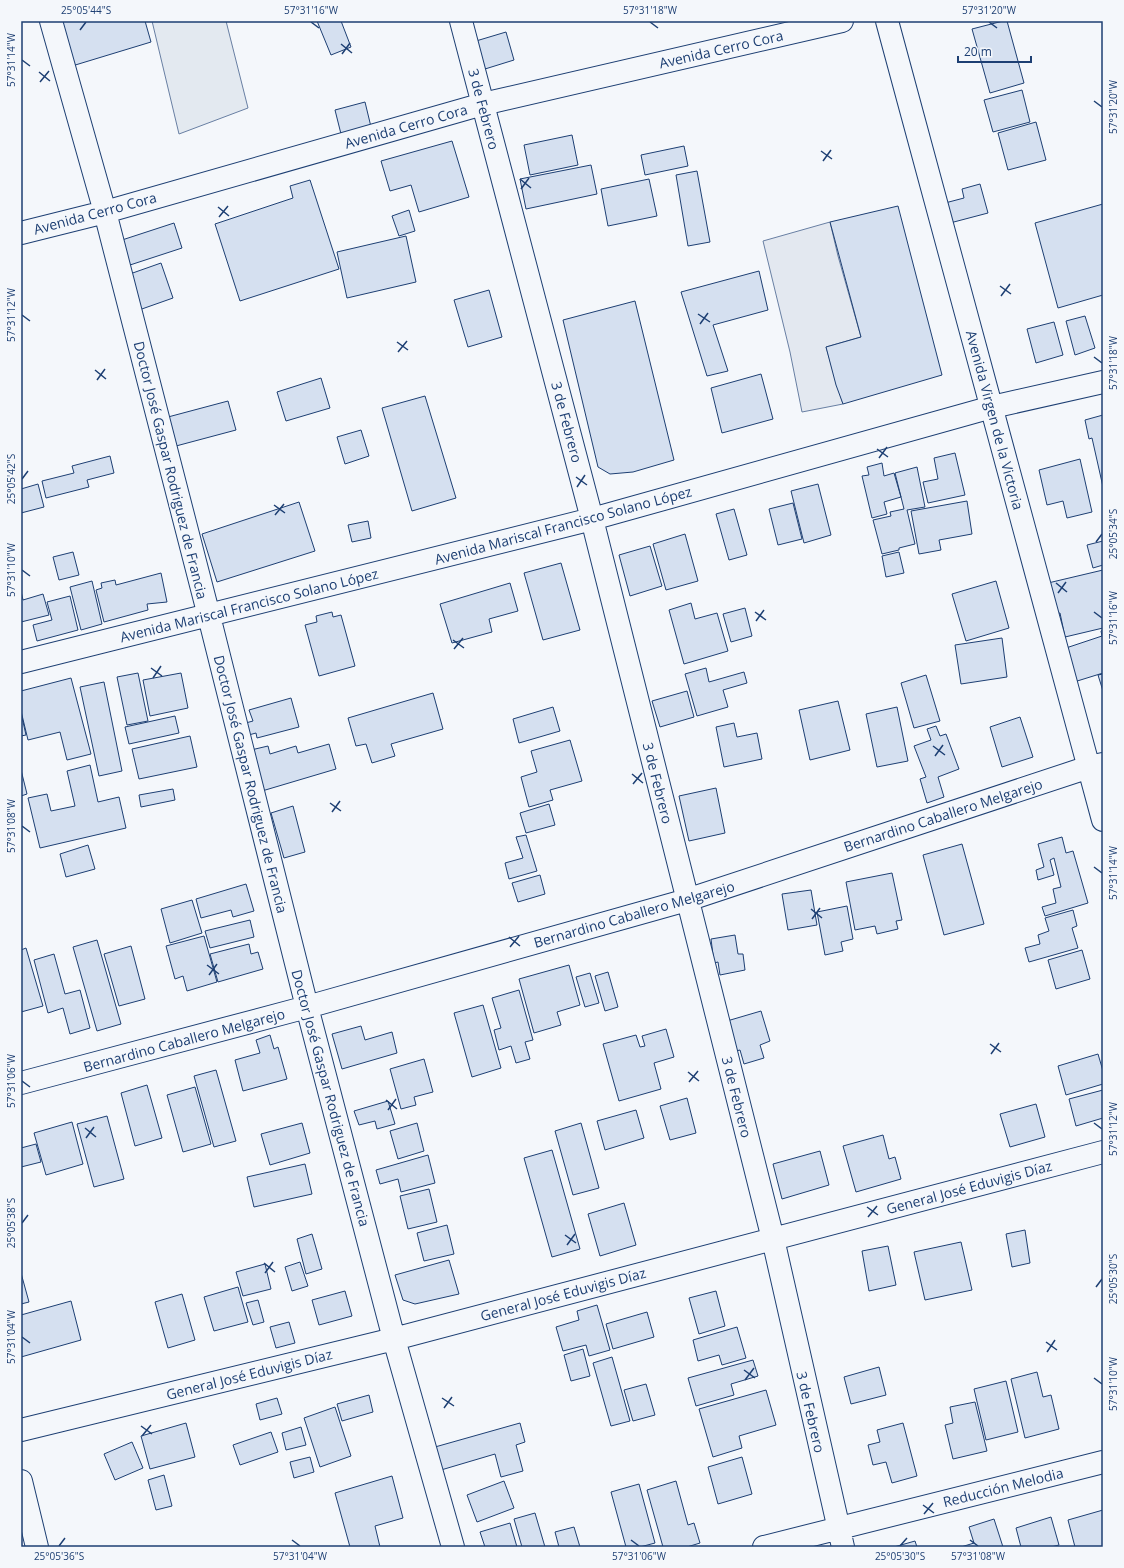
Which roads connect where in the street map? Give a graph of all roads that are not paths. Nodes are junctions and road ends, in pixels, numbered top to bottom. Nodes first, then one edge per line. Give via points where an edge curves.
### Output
1 (52, 21) edge
2 (461, 21) edge
3 (842, 21) edge
4 (887, 21) edge
5 (483, 104) junction
6 (105, 212) junction
7 (21, 233) edge
8 (1103, 382) edge
9 (992, 407) junction
10 (592, 519) junction
11 (209, 616) junction
12 (21, 662) edge
13 (1096, 765) edge
14 (1103, 820) edge
15 (687, 900) junction
16 (307, 1007) junction
17 (21, 1083) edge
18 (1103, 1152) edge
19 (772, 1239) junction
20 (394, 1339) junction
21 (21, 1430) edge
22 (1103, 1462) edge
23 (21, 1481) edge
24 (840, 1538) edge
25 (37, 1547) edge
26 (453, 1547) edge
27 (764, 1547) edge

1 - 6 street, Doctor José Gaspar Rodriguez de Francia
2 - 5 street, 3 de Febrero
3 - 5 street, Avenida Cerro Cora
4 - 9 street, Avenida Virgen de la Victoria
5 - 6 street, Avenida Cerro Cora
5 - 10 street, 3 de Febrero
6 - 7 street, Avenida Cerro Cora
6 - 11 street, Doctor José Gaspar Rodriguez de Francia
8 - 9 street, Avenida Mariscal Francisco Solano López
9 - 10 street, Avenida Mariscal Francisco Solano López
9 - 13 street, Avenida Virgen de la Victoria
10 - 11 street, Avenida Mariscal Francisco Solano López
10 - 15 street, 3 de Febrero
11 - 12 street, Avenida Mariscal Francisco Solano López
11 - 16 street, Doctor José Gaspar Rodriguez de Francia
13 - 14 street, Avenida Virgen de la Victoria
13 - 15 street, Bernardino Caballero Melgarejo
15 - 16 street, Bernardino Caballero Melgarejo
15 - 19 street, 3 de Febrero
16 - 17 street, Bernardino Caballero Melgarejo
16 - 20 street, Doctor José Gaspar Rodriguez de Francia
18 - 19 street, General José Eduvigis Díaz
19 - 20 street, General José Eduvigis Díaz
19 - 24 street, 3 de Febrero
20 - 21 street, General José Eduvigis Díaz
20 - 26 street, Doctor José Gaspar Rodriguez de Francia
22 - 24 street, Reducción Melodia
23 - 25 street
24 - 27 street, Reducción Melodia

